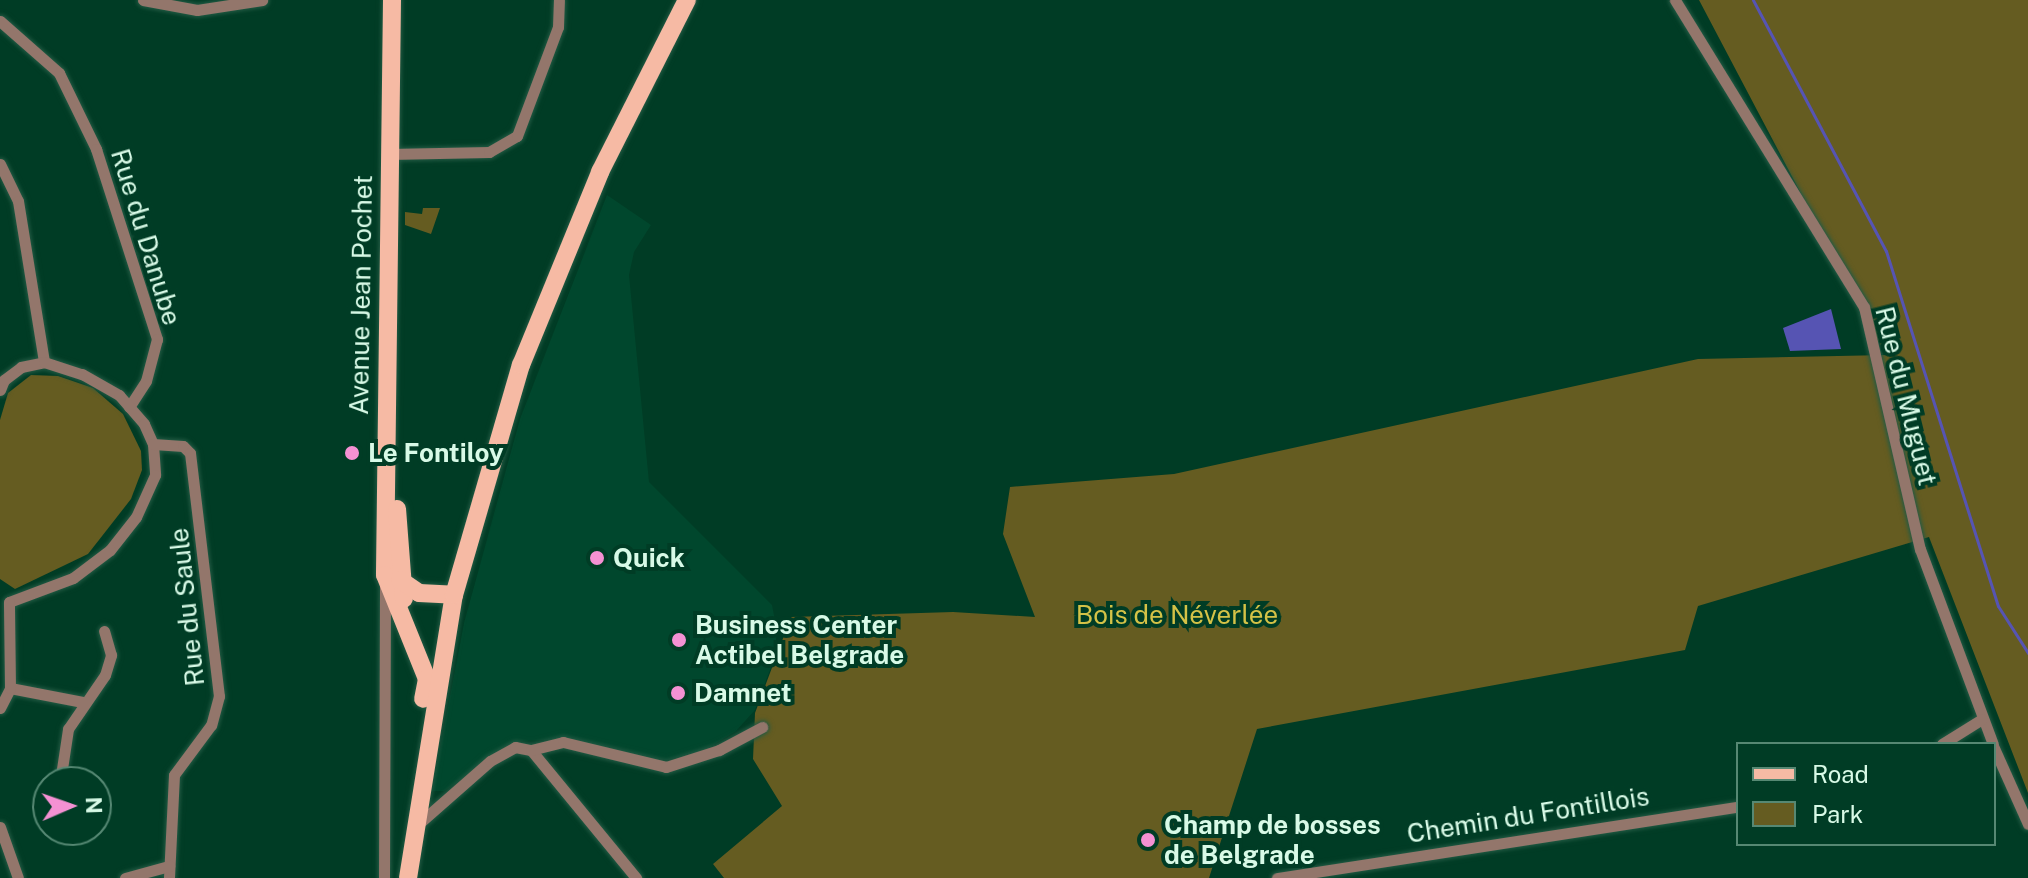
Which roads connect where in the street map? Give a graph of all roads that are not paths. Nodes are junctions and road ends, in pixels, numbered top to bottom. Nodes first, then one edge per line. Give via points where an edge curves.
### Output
1 (143, 0) edge
2 (262, 0) edge
3 (392, 0) edge
4 (559, 0) edge
5 (687, 0) edge
6 (1675, 0) edge
7 (0, 21) edge
8 (389, 154) junction
9 (0, 164) edge
10 (44, 362) junction
11 (0, 390) edge
12 (129, 407) junction
13 (153, 444) junction
14 (392, 577) junction
15 (454, 595) junction
16 (4, 598) edge
17 (104, 631) dead end
18 (437, 683) junction
19 (10, 688) junction
20 (83, 702) junction
21 (0, 708) edge
22 (1982, 719) junction
23 (762, 727) dead end
24 (428, 740) junction
25 (1945, 742) edge
26 (1991, 742) edge
27 (531, 750) junction
28 (1996, 753) edge
29 (60, 766) edge
30 (1736, 807) edge
31 (2028, 824) edge
32 (0, 827) edge
33 (415, 827) junction
34 (169, 872) edge
35 (18, 878) edge
36 (125, 878) edge
37 (384, 878) edge
38 (408, 878) edge
39 (636, 878) edge
40 (1277, 878) edge

1 - 2 street via 197,10
3 - 8 main road, Avenue Jean Pochet
4 - 8 street via 558,27 517,136 489,152
5 - 15 main road via 600,172 521,365
6 - 22 street, Rue du Muguet via 1864,307 1920,549
7 - 12 street, Rue du Danube via 59,73 96,149 157,339 146,381
8 - 14 main road, Avenue Jean Pochet
8 - 14 main road via 398,551
9 - 10 street via 18,201
10 - 11 street via 21,367
10 - 12 street via 82,374
12 - 13 street
13 - 16 street via 155,475 136,517 110,550 73,578
13 - 34 street, Rue du Saule via 183,446 190,453 219,696 211,725 174,775
14 - 15 main road via 419,593
14 - 18 main road
14 - 24 main road via 427,679 422,724
14 - 37 street, Avenue Jean Pochet
15 - 18 main road
16 - 19 street
17 - 20 street via 111,655 105,675
18 - 24 main road
19 - 20 street
19 - 21 street
20 - 29 street via 61,750
22 - 25 street
22 - 26 street, Rue du Muguet
23 - 27 street via 719,750 666,767 563,742
24 - 33 main road
27 - 33 street via 515,747 490,761
27 - 39 street
28 - 31 street, Rue du Muguet
30 - 40 street, Chemin du Fontillois
32 - 35 street
33 - 38 main road
34 - 36 street

